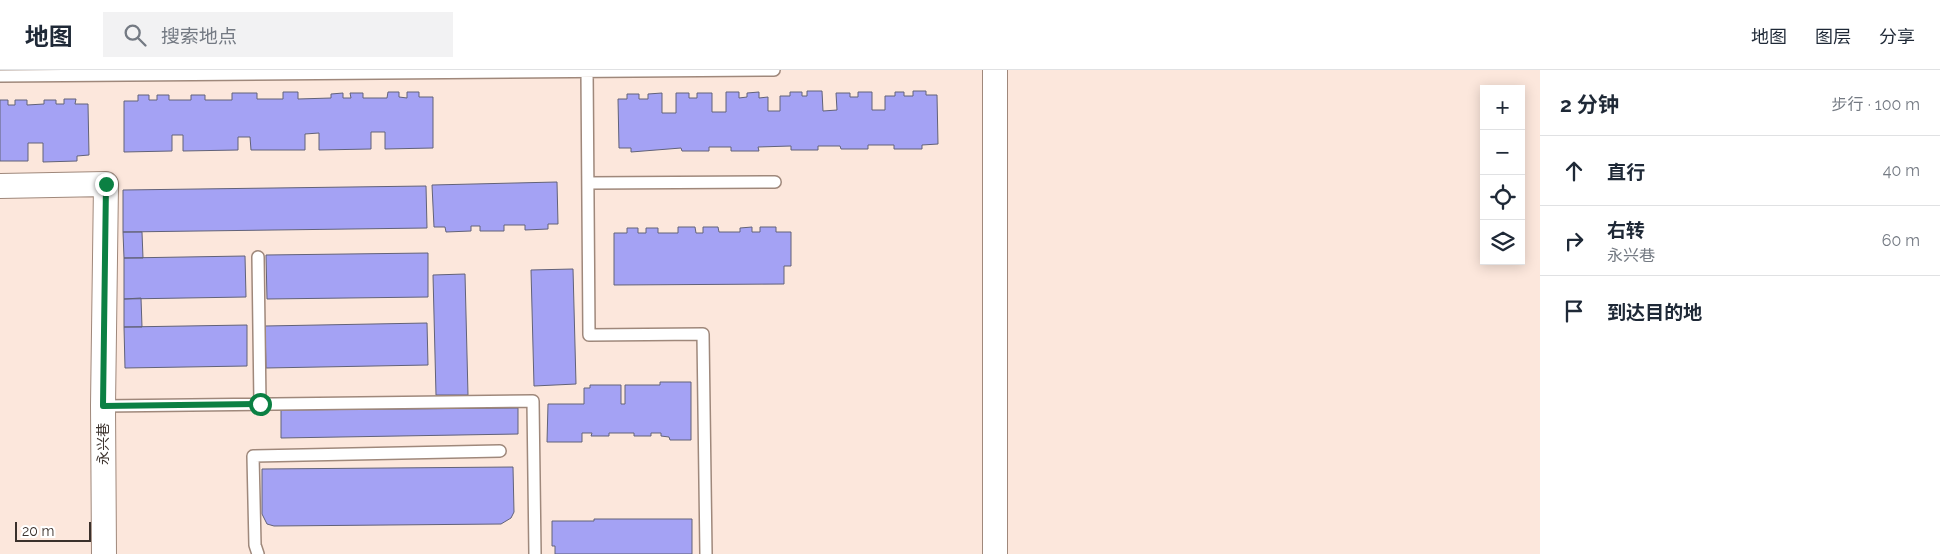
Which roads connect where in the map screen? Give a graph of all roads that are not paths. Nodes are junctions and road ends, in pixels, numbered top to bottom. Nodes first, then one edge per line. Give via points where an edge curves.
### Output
1 (774, 70) edge
2 (995, 70) edge
3 (588, 71) edge
4 (227, 72) edge
5 (0, 76) edge
6 (775, 182) dead end
7 (588, 183) junction
8 (0, 186) edge
9 (258, 257) dead end
10 (260, 404) junction
11 (103, 406) junction
12 (500, 451) dead end
13 (104, 554) edge
14 (258, 554) edge
15 (535, 554) edge
16 (706, 554) edge
17 (995, 554) edge

1 - 3 lane
2 - 17 street
3 - 4 lane
3 - 7 lane
4 - 5 lane
6 - 7 lane
7 - 16 lane via 589,334 703,334
8 - 11 street, 永兴巷 via 106,184
9 - 10 lane
10 - 11 lane
10 - 15 lane via 533,401
11 - 13 street, 永兴巷
12 - 14 lane via 253,456 255,545

